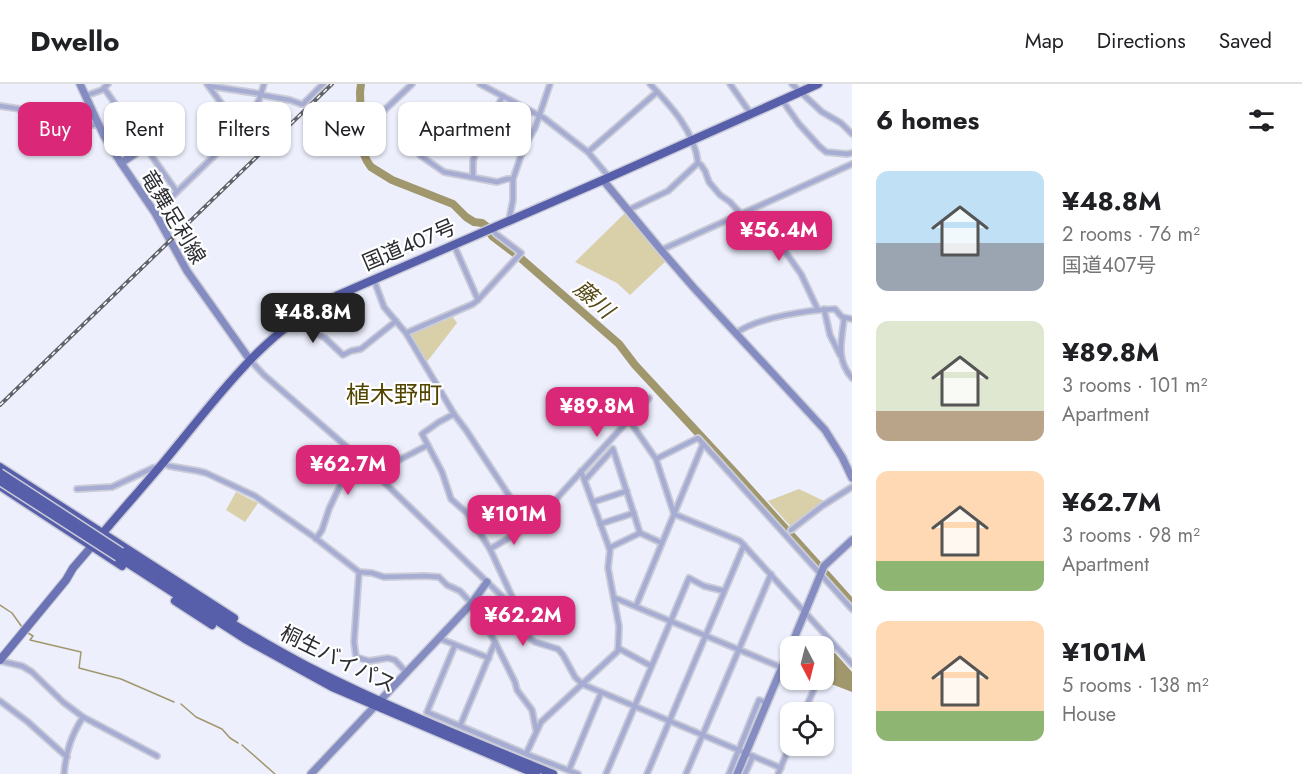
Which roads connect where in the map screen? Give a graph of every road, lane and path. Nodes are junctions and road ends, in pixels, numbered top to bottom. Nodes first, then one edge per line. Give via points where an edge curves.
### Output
1 (80, 84) edge
2 (264, 84) edge
3 (323, 84) edge
4 (412, 84) edge
5 (480, 84) edge
6 (550, 84) edge
7 (650, 84) edge
8 (730, 84) edge
9 (792, 84) edge
10 (818, 84) edge
11 (208, 85) edge
12 (106, 86) edge
13 (657, 92) junction
14 (799, 92) junction
15 (262, 95) junction
16 (85, 96) junction
17 (503, 96) junction
18 (782, 100) junction
19 (116, 102) edge
20 (220, 102) edge
21 (258, 102) edge
22 (500, 102) edge
23 (0, 106) edge
24 (386, 109) edge
25 (751, 114) junction
26 (539, 115) junction
27 (98, 125) junction
28 (531, 134) edge
29 (852, 134) edge
30 (693, 140) junction
31 (588, 152) junction
32 (852, 153) edge
33 (132, 156) edge
34 (151, 156) edge
35 (214, 156) edge
36 (421, 156) edge
37 (475, 156) edge
38 (521, 156) edge
39 (121, 164) junction
40 (698, 164) junction
41 (852, 164) edge
42 (472, 177) junction
43 (606, 178) junction
44 (513, 179) junction
45 (177, 192) junction
46 (628, 210) junction
47 (155, 213) junction
48 (741, 214) junction
49 (509, 221) junction
50 (492, 228) junction
51 (454, 245) junction
52 (661, 250) junction
53 (373, 280) junction
54 (478, 300) junction
55 (821, 310) junction
56 (298, 318) junction
57 (844, 318) junction
58 (852, 319) edge
59 (396, 321) junction
60 (406, 333) junction
61 (736, 333) junction
62 (840, 356) junction
63 (250, 360) junction
64 (852, 378) edge
65 (649, 398) dead end
66 (454, 414) junction
67 (629, 420) junction
68 (703, 444) junction
69 (428, 445) junction
70 (355, 454) junction
71 (656, 459) junction
72 (161, 465) junction
73 (0, 467) edge
74 (581, 471) junction
75 (4, 473) edge
76 (374, 473) junction
77 (852, 478) edge
78 (0, 480) edge
79 (585, 480) junction
80 (0, 487) edge
81 (852, 487) edge
82 (77, 489) dead end
83 (627, 491) junction
84 (592, 502) junction
85 (634, 513) junction
86 (674, 514) junction
87 (600, 524) junction
88 (529, 526) junction
89 (791, 530) dead end
90 (640, 533) junction
91 (102, 534) junction
92 (316, 539) junction
93 (852, 540) edge
94 (662, 543) junction
95 (744, 545) junction
96 (92, 546) junction
97 (609, 548) junction
98 (490, 549) junction
99 (119, 555) junction
100 (359, 572) junction
101 (771, 574) junction
102 (820, 574) junction
103 (487, 582) junction
104 (724, 591) junction
105 (615, 598) junction
106 (471, 604) junction
107 (636, 606) junction
108 (515, 609) junction
109 (852, 609) edge
110 (805, 612) junction
111 (670, 620) junction
112 (705, 635) junction
113 (795, 636) edge
114 (826, 636) edge
115 (438, 638) junction
116 (495, 642) junction
117 (455, 645) junction
118 (834, 645) edge
119 (618, 648) junction
120 (739, 649) junction
121 (489, 658) junction
122 (0, 660) edge
123 (852, 664) edge
124 (307, 666) junction
125 (651, 666) junction
126 (780, 666) edge
127 (295, 667) junction
128 (406, 672) junction
129 (780, 674) edge
130 (582, 684) junction
131 (601, 693) junction
132 (0, 701) edge
133 (377, 703) junction
134 (634, 706) junction
135 (83, 717) junction
136 (670, 721) junction
137 (460, 726) junction
138 (536, 730) junction
139 (703, 735) junction
140 (746, 753) junction
141 (526, 754) junction
142 (157, 756) dead end
143 (786, 756) edge
144 (67, 757) junction
145 (781, 768) junction
146 (569, 770) junction
147 (64, 774) edge
148 (311, 774) edge
149 (536, 774) edge
150 (553, 774) edge
151 (578, 774) edge
152 (606, 774) edge
153 (647, 774) edge
154 (686, 774) edge
155 (729, 774) edge
156 (737, 774) edge
157 (745, 774) edge
158 (778, 774) edge

1 - 16 street, 竜舞足利線
2 - 15 street
3 - 15 street via 303,104
4 - 24 street
5 - 17 street
6 - 26 street
7 - 13 street
8 - 25 street
9 - 14 street
10 - 14 highway, 国道407号
11 - 15 street
11 - 20 street
12 - 16 street
12 - 19 street
13 - 30 street
13 - 31 street
14 - 18 highway, 国道407号
14 - 29 street
15 - 21 street
16 - 27 street, 竜舞足利線
17 - 22 street
17 - 26 street
18 - 25 highway, 国道407号
18 - 32 street via 826,152
23 - 27 street
25 - 30 highway, 国道407号
26 - 28 street
26 - 31 street
27 - 39 street, 竜舞足利線
30 - 40 street
30 - 43 highway, 国道407号
31 - 43 street
33 - 39 street
34 - 45 street
35 - 45 street
36 - 42 street via 444,172
37 - 42 street
38 - 44 street
39 - 47 street, 竜舞足利線
40 - 46 street via 668,191
40 - 48 street via 720,195
41 - 48 street
42 - 44 street via 497,182
43 - 46 street
43 - 49 highway, 国道407号
44 - 49 street
45 - 47 street
46 - 52 street
47 - 63 street, 竜舞足利線 via 187,271
48 - 52 street
48 - 55 street via 782,247
49 - 50 highway, 国道407号
50 - 51 highway, 国道407号
50 - 54 street via 521,253
51 - 53 highway, 国道407号
51 - 54 street
52 - 61 street
53 - 56 highway, 国道407号
53 - 59 street via 384,307
54 - 60 street
55 - 57 street via 835,309
55 - 61 street via 763,321
55 - 62 street
56 - 59 street via 342,355 361,350
56 - 63 highway, 国道407号
57 - 58 street
57 - 62 street
59 - 60 street
60 - 66 street
61 - 77 street via 825,430
62 - 64 street
63 - 70 street
63 - 72 highway, 国道407号
65 - 67 street
66 - 69 street via 422,434
66 - 88 street
67 - 71 street
67 - 74 street
68 - 71 street via 698,438
68 - 86 street
68 - 102 street
69 - 76 street
69 - 98 street via 452,500 467,513
70 - 76 street
70 - 92 street
71 - 86 street
72 - 82 street via 112,487
72 - 91 highway, 国道407号
72 - 92 street via 198,471 228,483 264,502
73 - 75 highway
74 - 79 street
74 - 88 street
75 - 91 highway
75 - 99 highway, bridge
76 - 103 street
78 - 99 highway, bridge
79 - 83 street via 613,449
79 - 84 street
80 - 96 highway
81 - 89 street
83 - 84 street
83 - 85 street
84 - 87 street
85 - 87 street
85 - 90 street
86 - 94 street
86 - 95 street
87 - 97 street
88 - 98 street
90 - 94 street
90 - 97 street
91 - 96 highway, 国道407号
91 - 124 highway
92 - 100 street
93 - 102 street
94 - 107 street
95 - 101 street
95 - 104 street
96 - 122 main road
96 - 127 highway via 197,615 275,660
97 - 105 street via 608,568
98 - 108 street
99 - 124 highway, 桐生バイパス
99 - 127 highway, 桐生バイパス via 245,639
100 - 106 street via 384,577 439,577
100 - 128 street via 354,625 356,657 369,661 388,658
101 - 110 street
101 - 120 street
102 - 109 street
102 - 110 street
103 - 106 street
103 - 108 street
104 - 111 street via 689,578
104 - 112 street
105 - 107 street
105 - 119 street
106 - 115 street
106 - 116 street
107 - 111 street
108 - 130 street via 531,639 558,649
110 - 113 street
110 - 114 street
111 - 112 street
111 - 125 street
112 - 120 street
112 - 136 street
115 - 117 street
115 - 128 street
116 - 121 street
116 - 138 street via 517,690 532,710
117 - 121 street
117 - 137 street via 427,712
118 - 123 street
119 - 125 street
119 - 130 street
120 - 126 street
120 - 139 street
121 - 137 street
122 - 135 street via 33,672
124 - 133 highway, 桐生バイパス
125 - 134 street
127 - 133 highway, 桐生バイパス via 332,687
128 - 133 street
129 - 140 street
130 - 131 street
130 - 138 street
131 - 134 street
131 - 146 street
132 - 144 street
133 - 148 street
133 - 149 highway, 桐生バイパス
133 - 150 highway, 桐生バイパス
134 - 136 street
134 - 152 street
135 - 142 street
135 - 144 street
136 - 139 street
136 - 153 street
137 - 141 street
138 - 141 street
139 - 140 street
139 - 154 street
140 - 145 street
140 - 155 street
140 - 156 street
140 - 157 street
141 - 146 street
143 - 145 street
144 - 147 street
145 - 158 street
146 - 151 street

